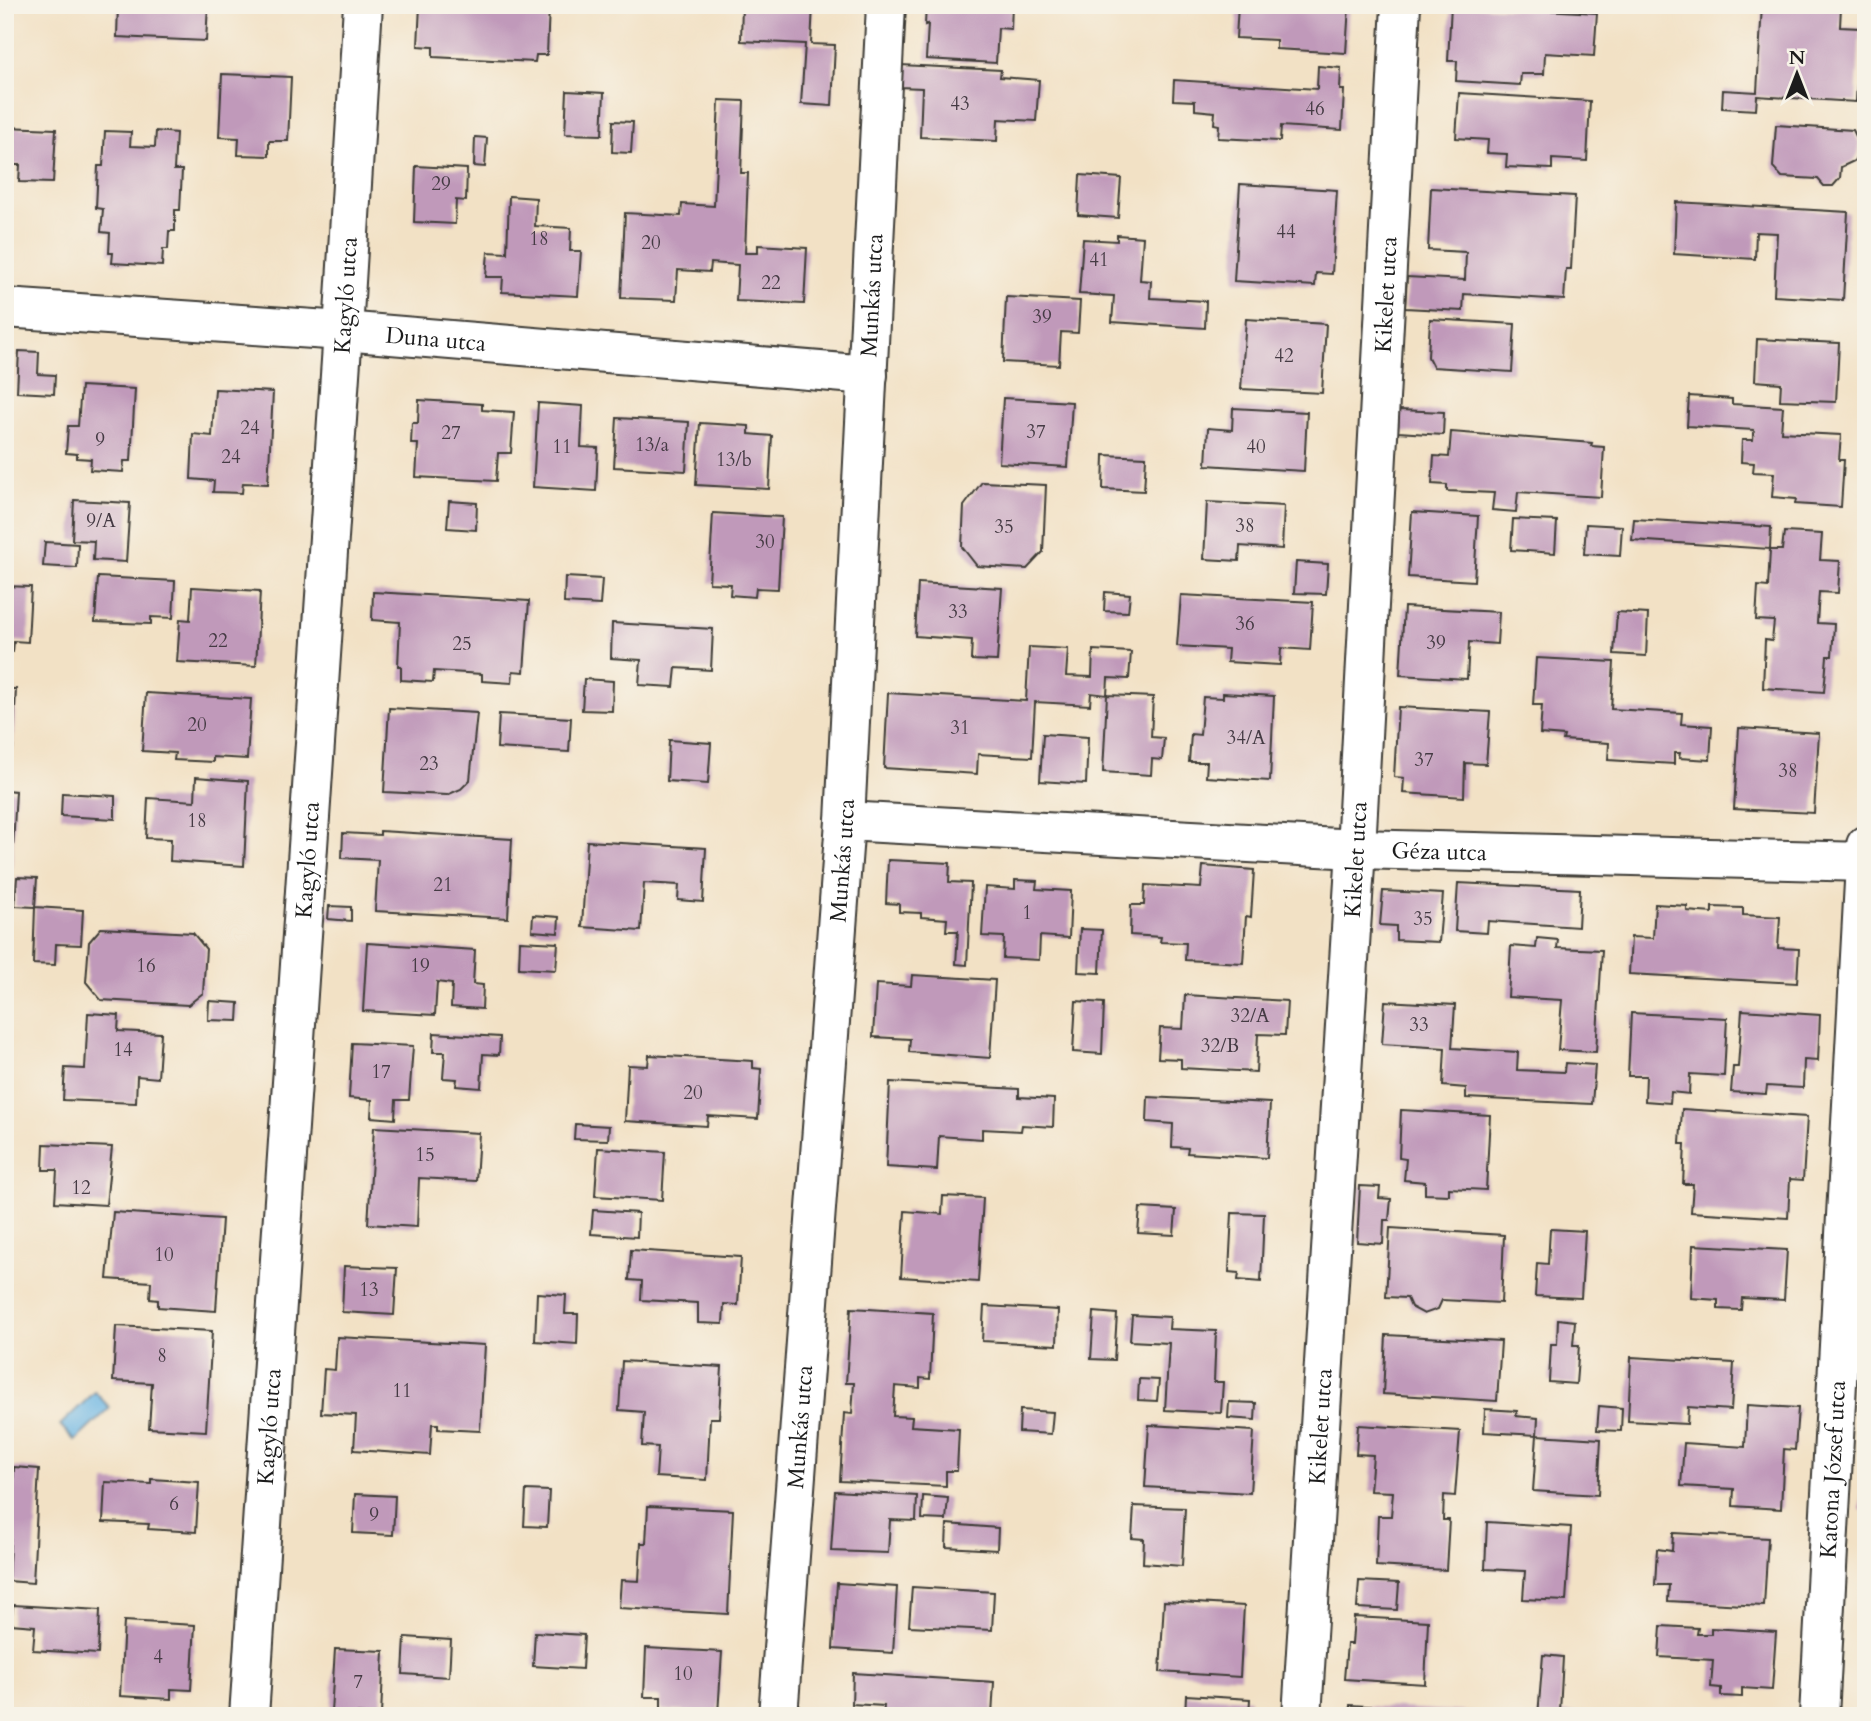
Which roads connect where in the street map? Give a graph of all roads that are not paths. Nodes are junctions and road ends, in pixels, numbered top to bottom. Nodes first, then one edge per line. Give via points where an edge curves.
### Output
1 (363, 5) edge
2 (886, 5) edge
3 (1401, 5) edge
4 (5, 309) edge
5 (343, 331) junction
6 (868, 375) junction
7 (845, 821) junction
8 (1356, 849) junction
9 (1865, 853) edge
10 (249, 1716) edge
11 (778, 1716) edge
12 (1302, 1716) edge
13 (1819, 1716) edge

1 - 5 street, Kagyló utca
2 - 6 street, Munkás utca
3 - 8 street, Kikelet utca
4 - 5 street, Duna utca
5 - 6 street, Duna utca
5 - 10 street, Kagyló utca
6 - 7 street, Munkás utca
7 - 8 street, Géza utca
7 - 11 street, Munkás utca
8 - 9 street, Géza utca
8 - 12 street, Kikelet utca
9 - 13 street, Katona József utca

